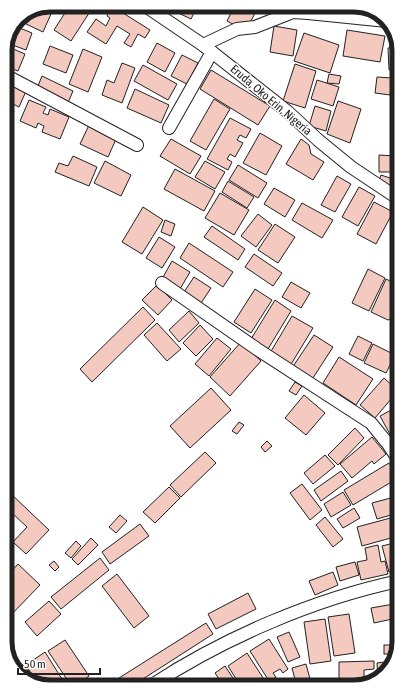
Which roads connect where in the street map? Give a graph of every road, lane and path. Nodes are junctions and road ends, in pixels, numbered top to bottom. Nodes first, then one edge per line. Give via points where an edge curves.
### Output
1 (154, 12) edge
2 (293, 12) edge
3 (293, 12) edge
4 (378, 20) edge
5 (208, 48) junction
6 (12, 79) edge
7 (169, 128) dead end
8 (137, 146) dead end
9 (392, 195) edge
10 (162, 283) dead end
11 (392, 450) edge
12 (392, 583) edge
13 (162, 680) edge

1 - 5 street, Eruda, Oko Erin, Nigeria
2 - 5 street via 271,22 238,29
3 - 4 street
5 - 7 street
5 - 9 street, Eruda, Oko Erin, Nigeria via 351,167
6 - 8 street
10 - 11 street via 370,424
12 - 13 street via 288,616 206,654

